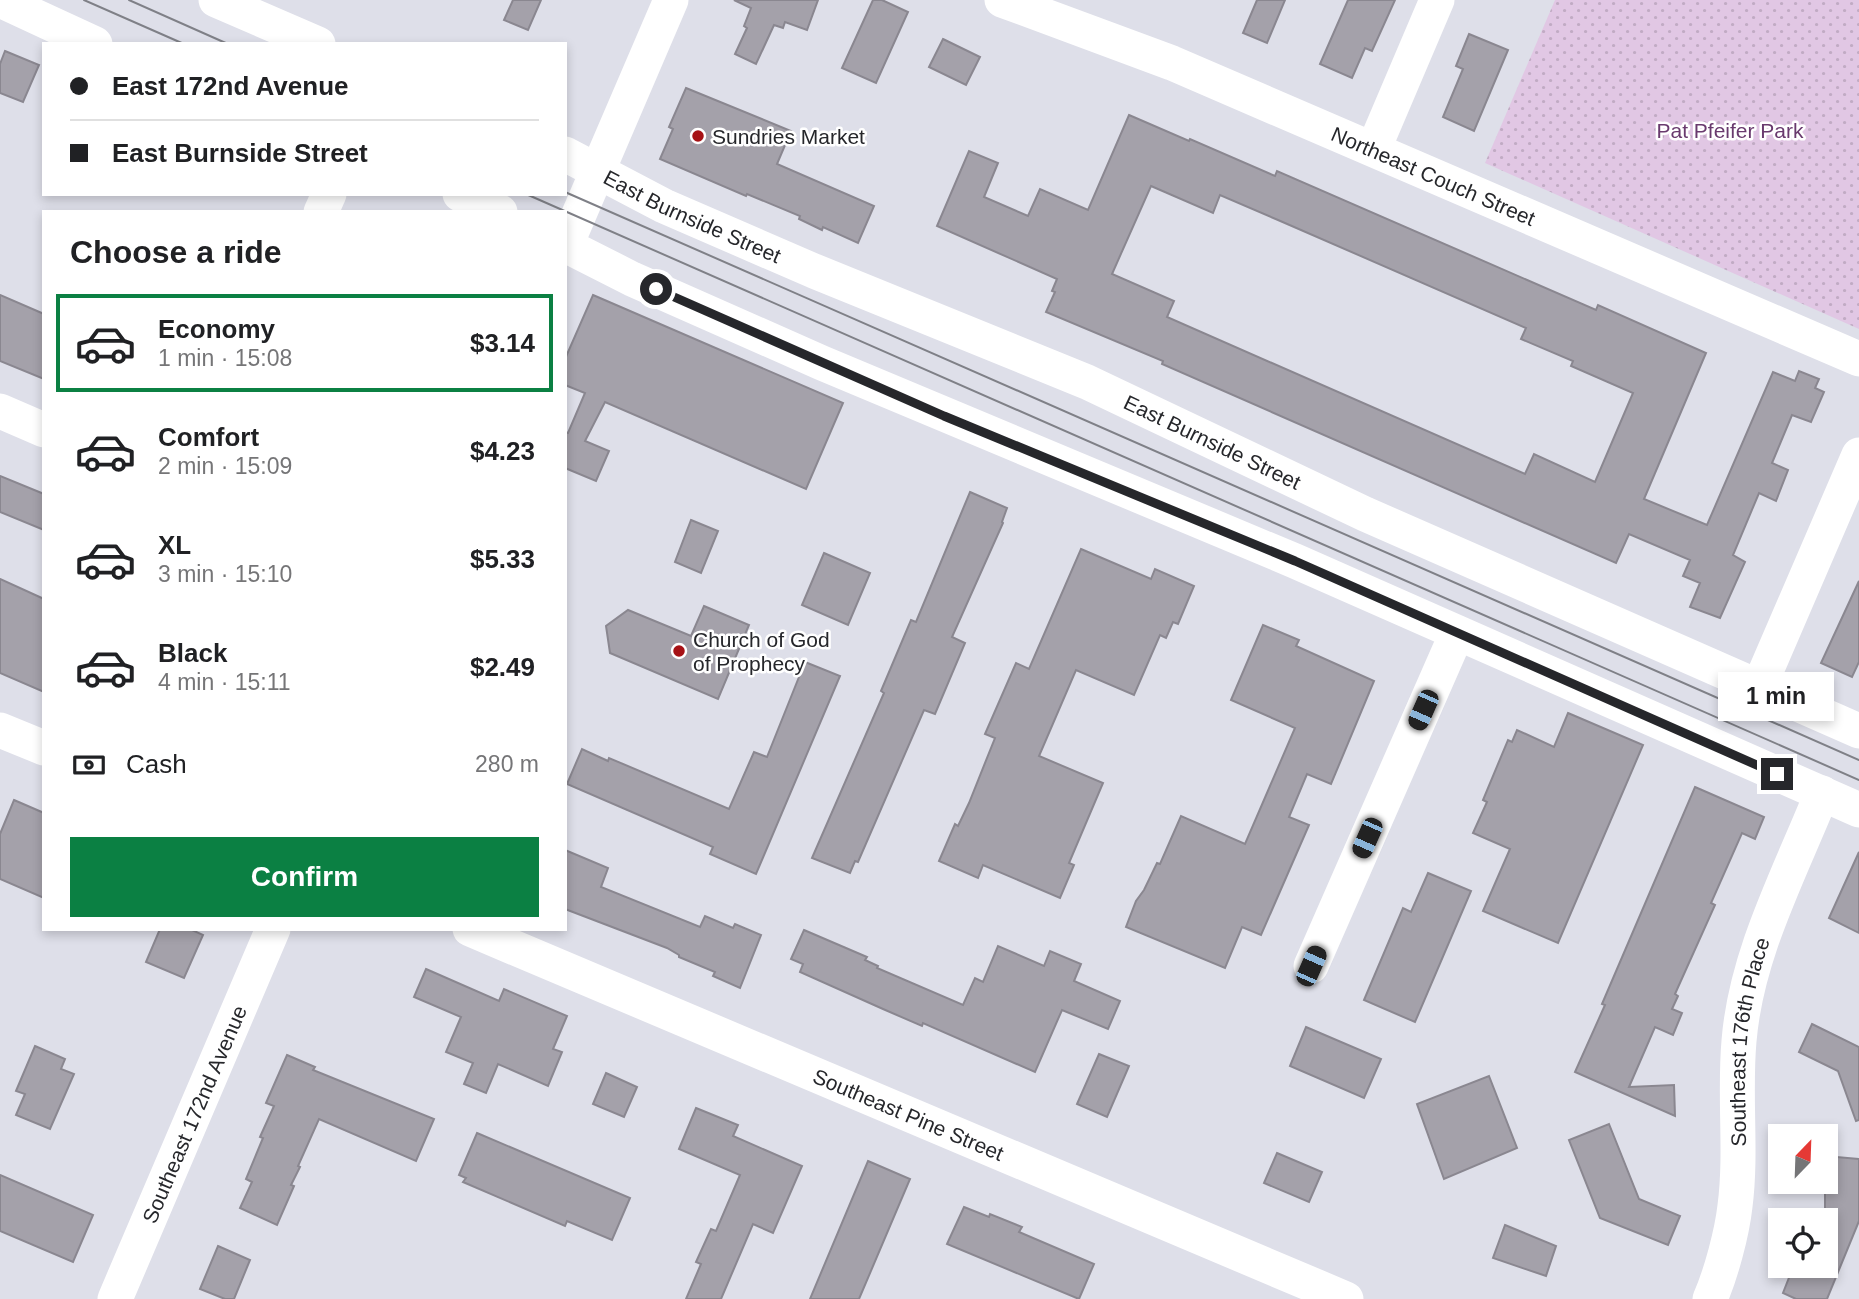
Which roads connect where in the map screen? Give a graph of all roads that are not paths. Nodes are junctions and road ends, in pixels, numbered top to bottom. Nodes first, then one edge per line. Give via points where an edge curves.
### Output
1 (0, 0) edge
2 (216, 0) edge
3 (671, 0) edge
4 (1002, 0) edge
5 (1437, 0) edge
6 (91, 42) edge
7 (313, 42) edge
8 (1374, 148) junction
9 (567, 156) edge
10 (598, 171) junction
11 (464, 196) edge
12 (496, 210) edge
13 (567, 242) edge
14 (567, 247) edge
15 (1859, 359) edge
16 (0, 411) edge
17 (42, 429) edge
18 (1859, 455) edge
19 (1457, 633) junction
20 (1759, 687) junction
21 (0, 730) edge
22 (1859, 731) edge
23 (42, 747) edge
24 (1822, 793) junction
25 (1859, 810) edge
26 (272, 931) edge
27 (475, 931) edge
28 (1311, 966) dead end
29 (115, 1299) edge
30 (1346, 1299) edge
31 (1710, 1299) edge

1 - 6 street
2 - 7 street
3 - 10 street
4 - 8 street, Northeast Couch Street via 1172,63
5 - 8 street
8 - 15 street, Northeast Couch Street
9 - 10 street, East Burnside Street
10 - 13 street
10 - 20 street, East Burnside Street via 664,206 814,271 1087,382 1365,514
11 - 12 street
14 - 19 street via 821,363
16 - 17 street
18 - 20 street
19 - 24 street
19 - 28 street
20 - 22 street, East Burnside Street
21 - 23 street
24 - 25 street
24 - 31 street, Southeast 176th Place via 1762,941 1745,996 1739,1041 1735,1207
26 - 29 street, Southeast 172nd Avenue
27 - 30 street, Southeast Pine Street

